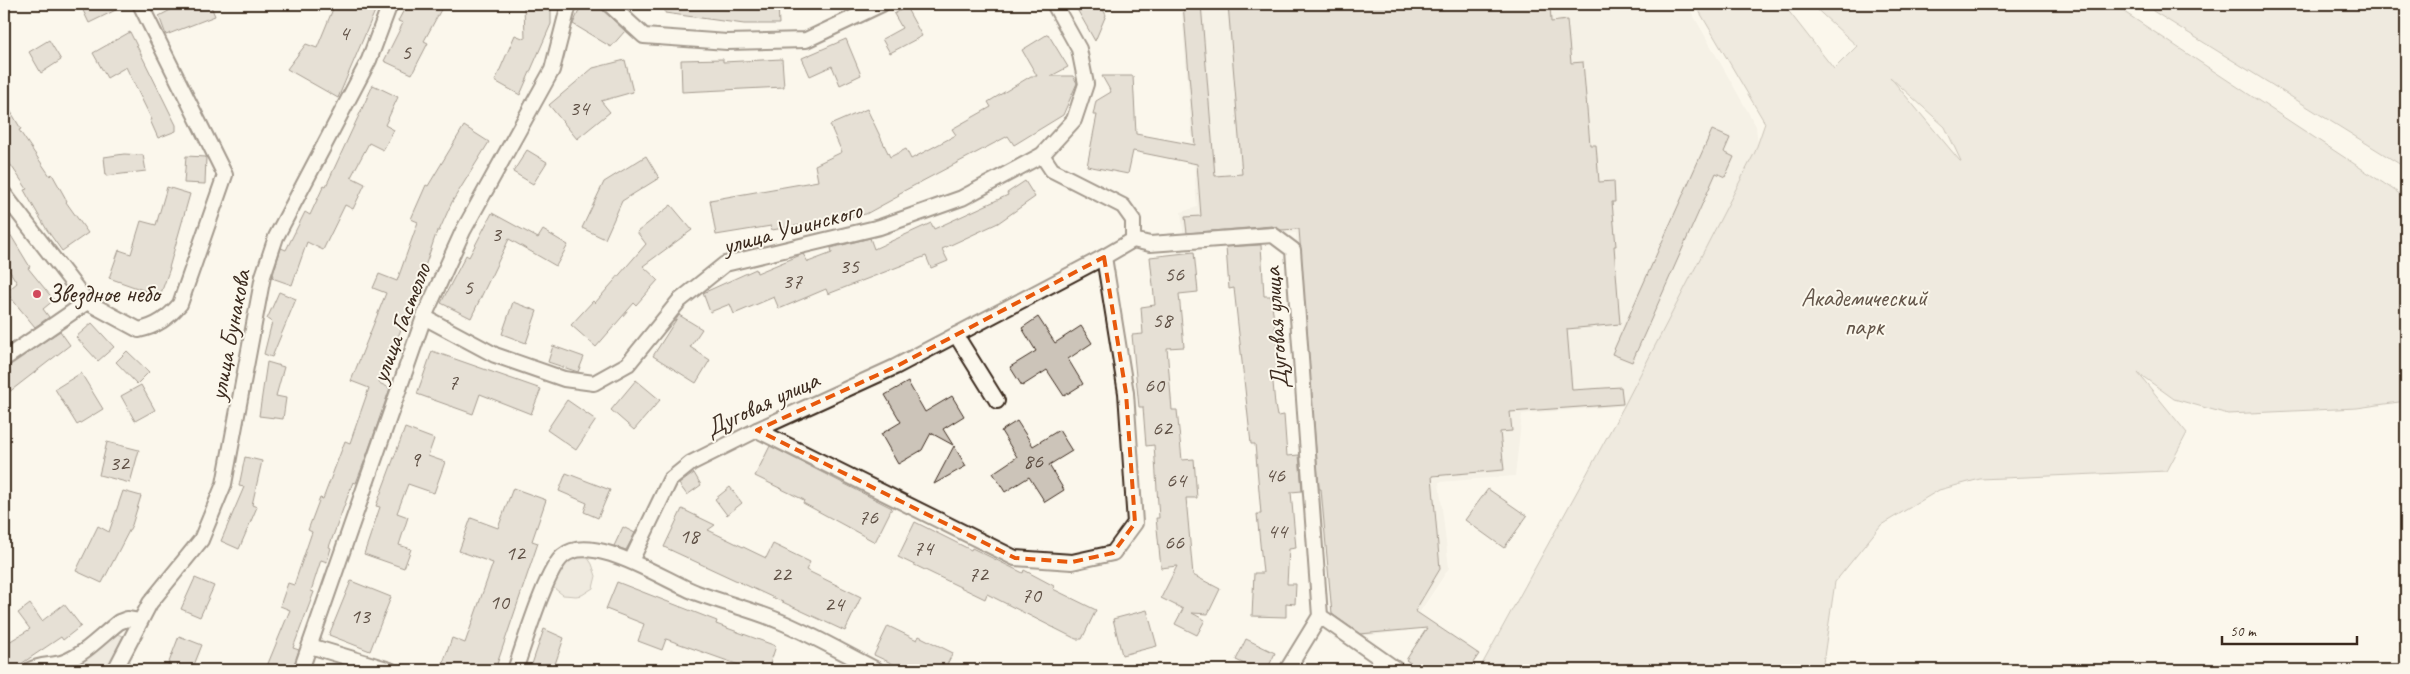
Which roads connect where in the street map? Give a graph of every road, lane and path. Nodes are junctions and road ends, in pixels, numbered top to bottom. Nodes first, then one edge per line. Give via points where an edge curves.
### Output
1 (140, 4) edge
2 (390, 4) edge
3 (569, 4) edge
4 (609, 4) edge
5 (882, 4) edge
6 (1054, 4) edge
7 (1042, 155) junction
8 (4, 194) edge
9 (1132, 240) junction
10 (1104, 258) junction
11 (86, 302) junction
12 (424, 317) junction
13 (956, 335) junction
14 (4, 359) edge
15 (997, 401) dead end
16 (757, 430) junction
17 (631, 561) junction
18 (1320, 616) junction
19 (139, 621) junction
20 (310, 646) junction
21 (30, 670) edge
22 (115, 670) edge
23 (302, 670) edge
24 (390, 670) edge
25 (515, 670) edge
26 (878, 670) edge
27 (1288, 670) edge
28 (1397, 670) edge

1 - 11 street via 226,175 180,304 171,315 153,327 139,330
2 - 19 street, улица Бунакова via 369,60 276,237 263,276 224,484 201,540
3 - 12 street, улица Гастелло via 552,70 463,231
4 - 5 street via 644,36 727,42 806,40
6 - 7 street, улица Ушинского via 1078,49 1086,84 1074,120
7 - 9 street via 1052,170 1123,206 1133,220
7 - 12 street, улица Ушинского via 962,198 880,227 725,264 679,301 628,364 594,382 564,379 495,355
8 - 11 street
9 - 10 street, Дуговая улица
9 - 18 street, Дуговая улица via 1150,244 1273,235 1293,250
10 - 13 street, Дуговая улица
10 - 16 street via 1126,393 1135,523 1113,553 1072,562 1015,558
11 - 14 street
12 - 20 street, улица Гастелло
13 - 15 street
13 - 16 street, Дуговая улица via 894,368
16 - 17 street, Дуговая улица via 691,463 670,480
17 - 25 street via 601,551 580,550 564,554 552,568
17 - 26 street via 695,592 779,621
18 - 27 street
18 - 28 street
19 - 21 street via 127,619 119,622 74,658
19 - 22 street, улица Бунакова
20 - 23 street, улица Гастелло
20 - 24 street

